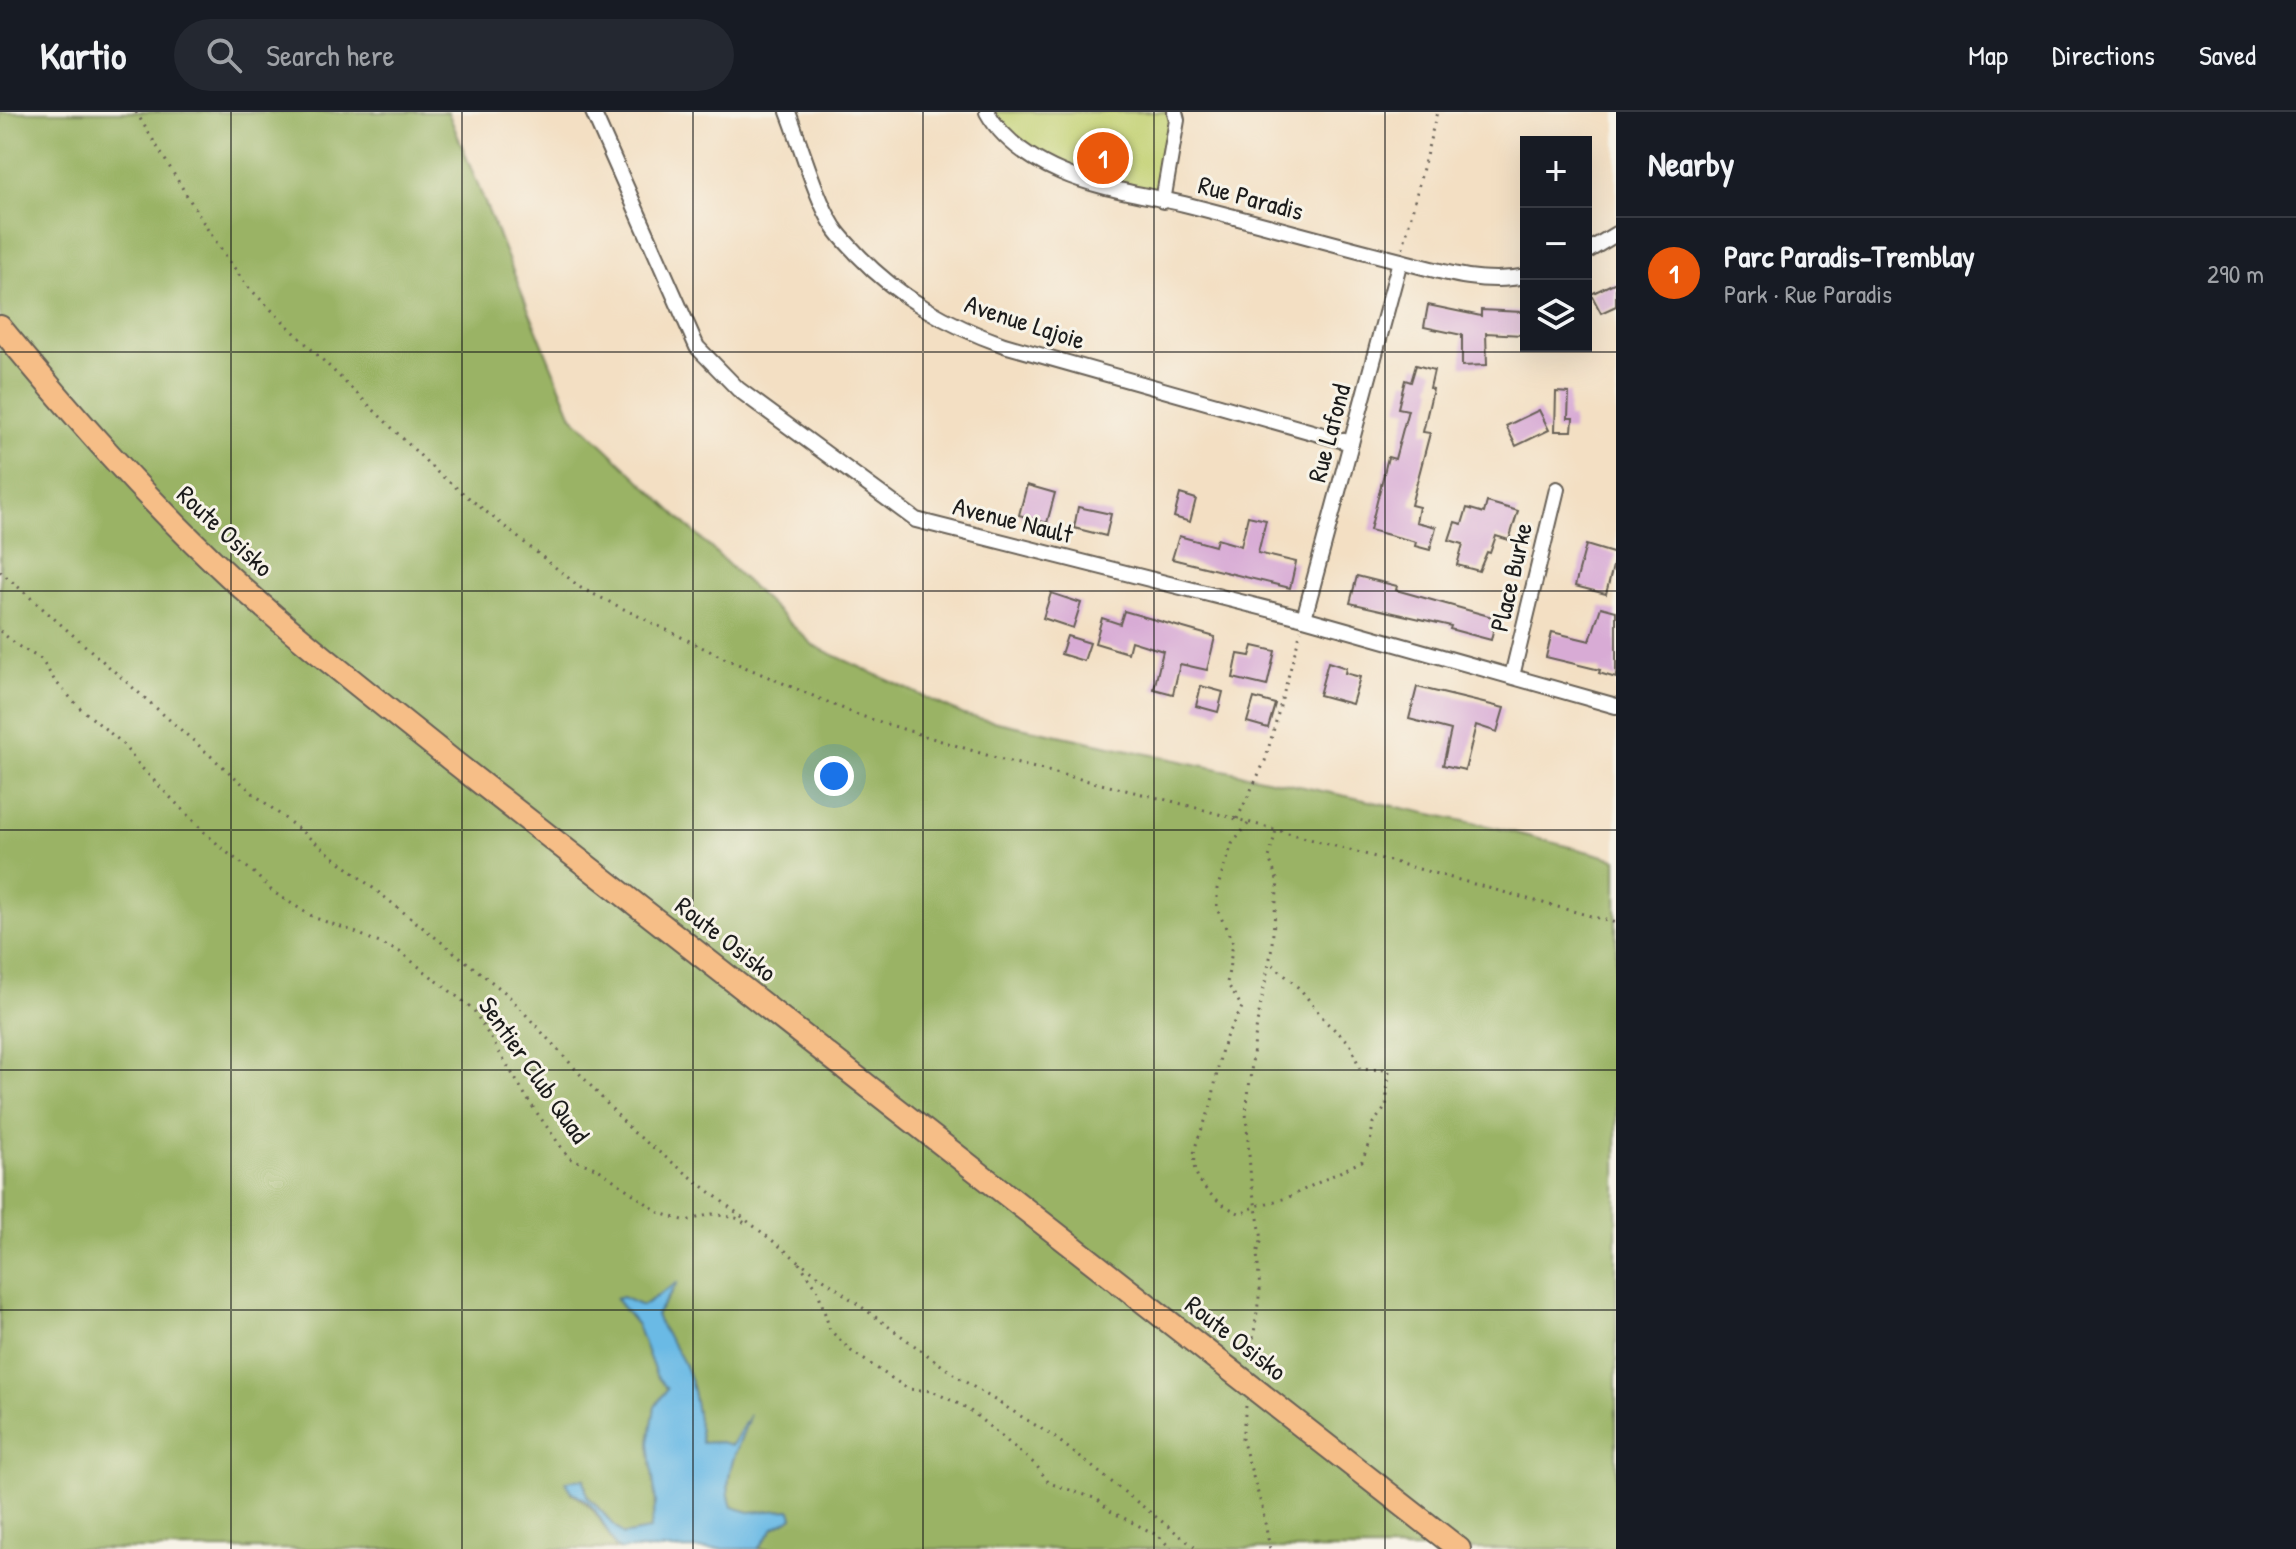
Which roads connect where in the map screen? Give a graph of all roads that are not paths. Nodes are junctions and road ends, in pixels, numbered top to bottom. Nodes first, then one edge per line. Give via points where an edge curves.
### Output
1 (593, 112) edge
2 (788, 112) edge
3 (987, 112) edge
4 (1175, 112) edge
5 (1163, 201) junction
6 (1616, 234) edge
7 (1592, 248) edge
8 (1400, 261) junction
9 (1520, 277) edge
10 (0, 327) edge
11 (1351, 443) junction
12 (1557, 489) dead end
13 (1304, 618) junction
14 (1512, 676) junction
15 (1616, 706) edge
16 (1459, 1549) edge

1 - 13 street, Avenue Nault via 697,347 738,389 916,520
2 - 11 street, Avenue Lajoie via 834,227 873,270 922,308 1004,345
3 - 5 street, Rue Paradis via 1022,152 1059,171
4 - 5 street
5 - 8 street, Rue Paradis
6 - 7 street
8 - 9 street, Rue Paradis via 1443,274
8 - 11 street, Rue Lafond
10 - 16 highway, Route Osisko via 134,484 231,578 454,762
11 - 13 street, Rue Lafond
12 - 14 street, Place Burke
13 - 14 street, Avenue Nault
14 - 15 street, Avenue Nault

